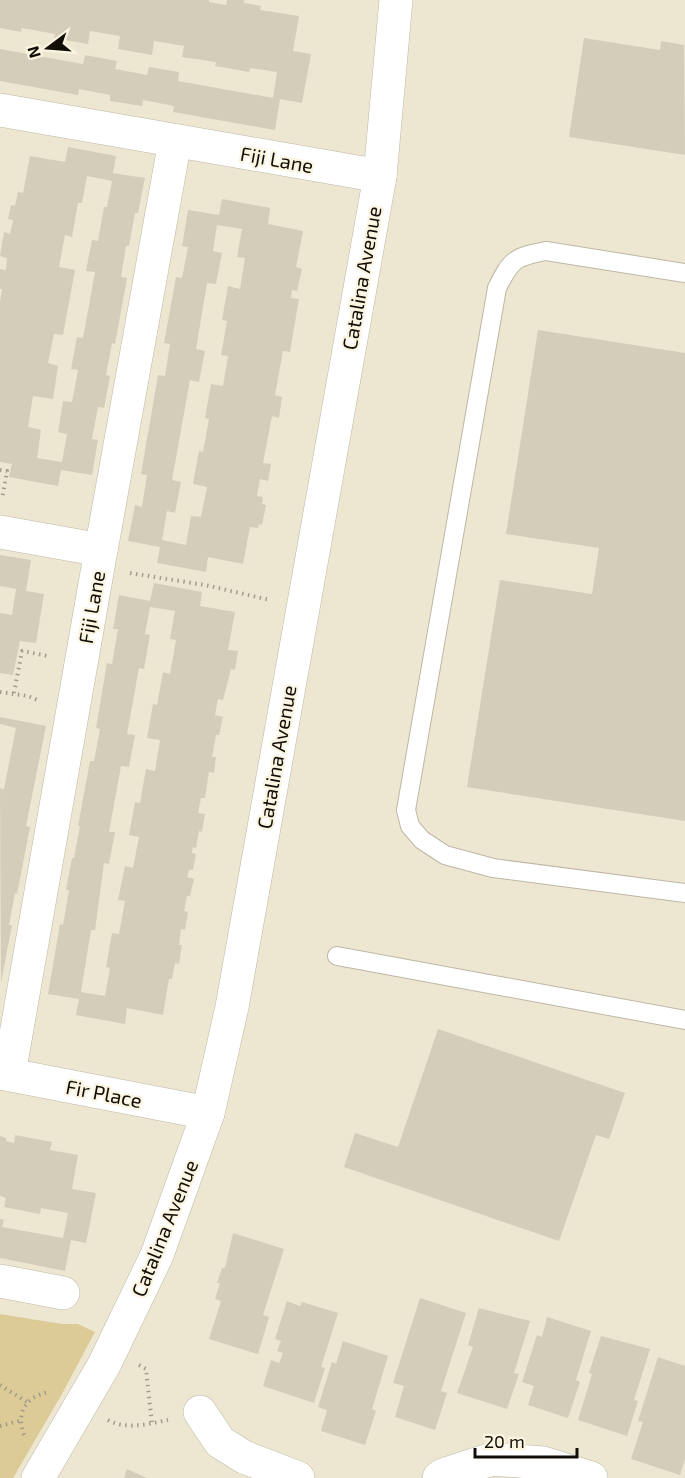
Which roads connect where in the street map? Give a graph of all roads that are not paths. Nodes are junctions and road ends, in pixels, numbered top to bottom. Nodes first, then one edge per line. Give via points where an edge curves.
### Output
1 (396, 0) edge
2 (0, 110) edge
3 (175, 141) junction
4 (380, 176) junction
5 (685, 273) edge
6 (0, 532) edge
7 (99, 558) junction
8 (685, 893) edge
9 (337, 956) dead end
10 (685, 1020) edge
11 (5, 1073) edge
12 (208, 1113) junction
13 (0, 1281) edge
14 (63, 1293) dead end
15 (200, 1412) road end
16 (38, 1478) edge
17 (298, 1478) edge
18 (439, 1478) edge
19 (591, 1478) edge

1 - 4 street, Catalina Avenue
2 - 3 street, Fiji Lane
3 - 4 street, Fiji Lane
3 - 7 street, Fiji Lane
4 - 12 street, Catalina Avenue via 232,1007
5 - 8 lane via 546,251 524,255 509,265 497,288 406,810 410,826 422,840 445,855 493,868
6 - 7 street
7 - 11 street, Fiji Lane
9 - 10 lane
11 - 12 street, Fir Place
12 - 16 street, Catalina Avenue via 157,1255 112,1349
13 - 14 street
15 - 17 street via 220,1442 244,1457
18 - 19 street via 492,1459 543,1463

